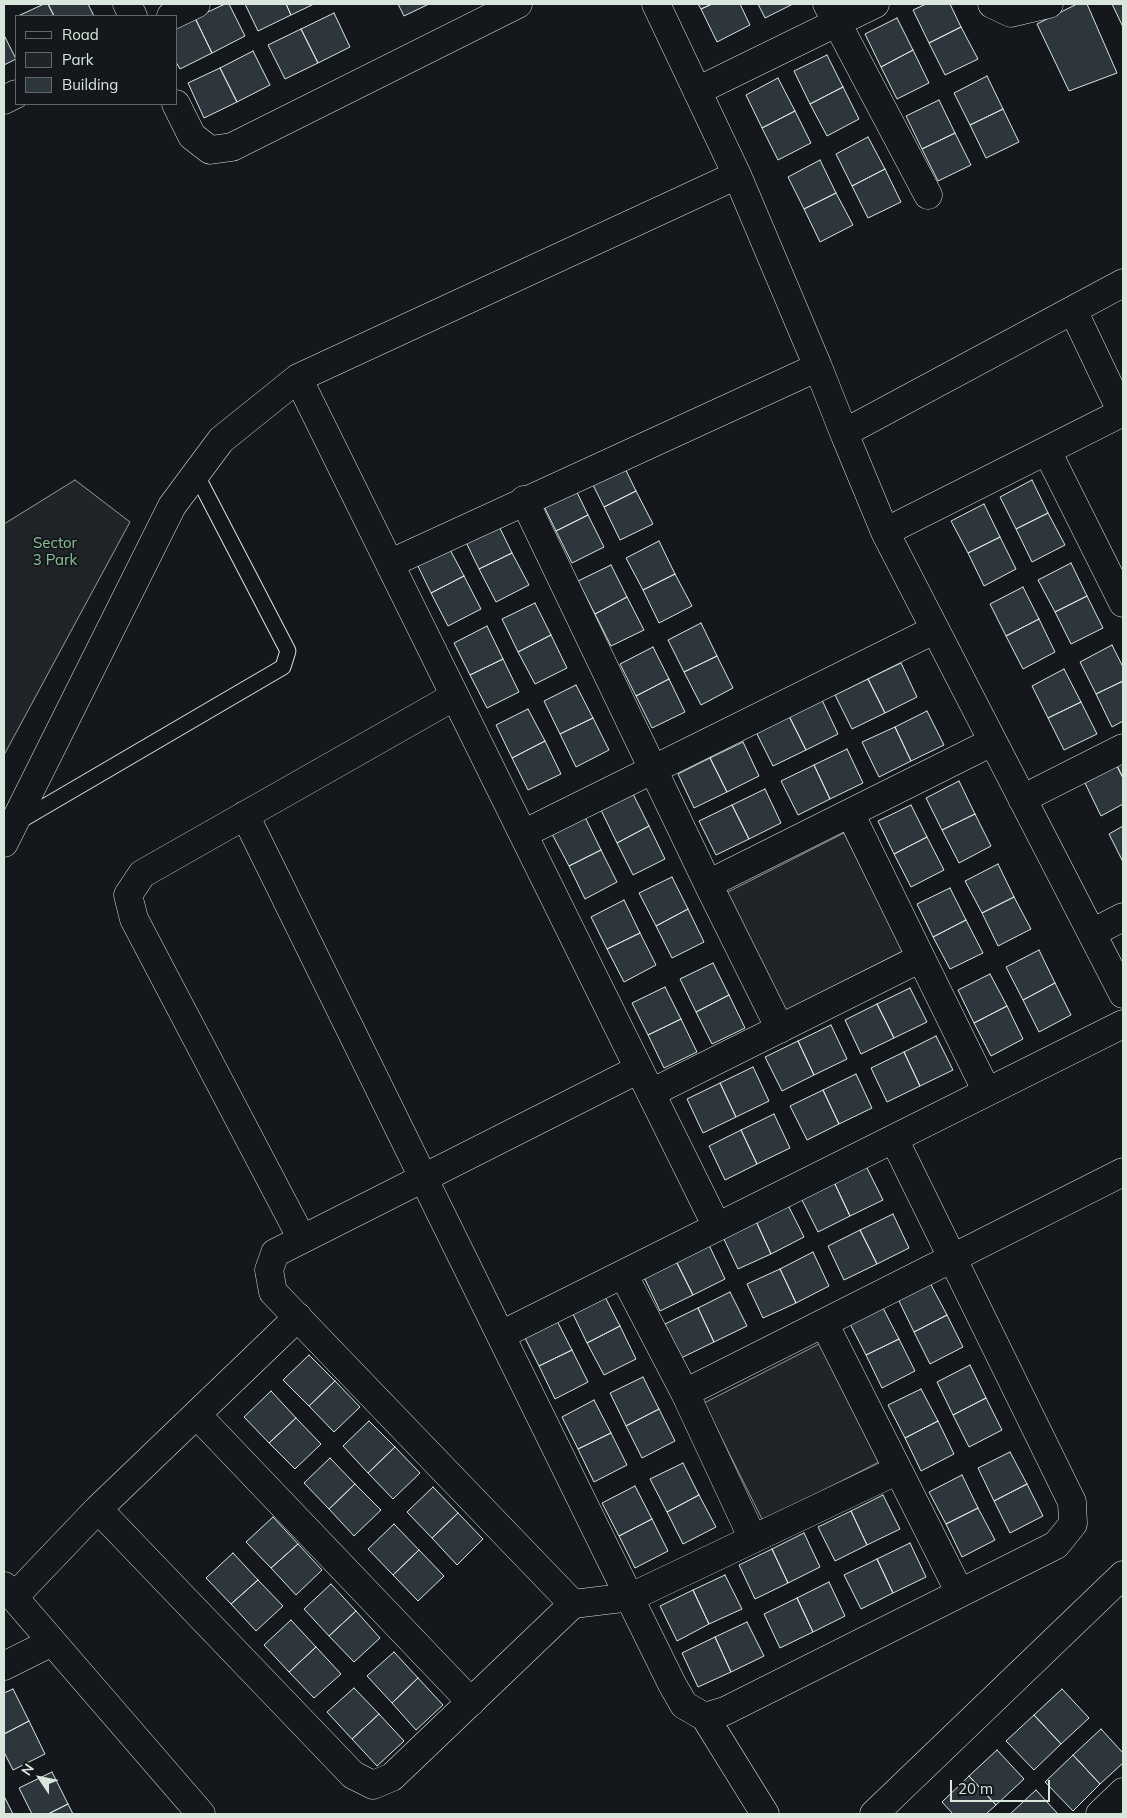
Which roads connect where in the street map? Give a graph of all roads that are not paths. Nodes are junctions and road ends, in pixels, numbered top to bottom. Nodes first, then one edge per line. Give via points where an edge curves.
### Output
1 (126, 4) edge
2 (196, 4) edge
3 (518, 4) edge
4 (656, 4) edge
5 (875, 4) edge
6 (992, 4) edge
7 (1049, 4) edge
8 (831, 13) edge
9 (132, 15) edge
10 (173, 15) edge
11 (697, 91) junction
12 (176, 105) edge
13 (737, 175) junction
14 (928, 195) dead end
15 (1123, 283) edge
16 (1073, 310) junction
17 (818, 366) junction
18 (298, 378) junction
19 (1123, 413) edge
20 (844, 433) junction
21 (1047, 451) junction
22 (196, 474) junction
23 (524, 500) junction
24 (885, 532) junction
25 (391, 563) junction
26 (1115, 566) edge
27 (1123, 603) edge
28 (934, 630) junction
29 (455, 696) junction
30 (992, 742) junction
31 (1123, 748) edge
32 (652, 770) junction
33 (1022, 799) junction
34 (850, 813) junction
35 (245, 815) junction
36 (8, 834) edge
37 (523, 834) junction
38 (708, 884) junction
39 (1123, 917) edge
40 (1092, 933) junction
41 (921, 958) junction
42 (1123, 994) edge
43 (1123, 1024) edge
44 (780, 1029) junction
45 (639, 1069) junction
46 (987, 1092) junction
47 (651, 1093) junction
48 (894, 1139) junction
49 (1123, 1172) edge
50 (424, 1177) junction
51 (717, 1227) junction
52 (302, 1239) junction
53 (953, 1259) junction
54 (623, 1274) junction
55 (298, 1317) junction
56 (824, 1323) junction
57 (501, 1335) junction
58 (684, 1393) junction
59 (197, 1414) junction
60 (898, 1470) junction
61 (98, 1509) junction
62 (753, 1539) junction
63 (1123, 1575) edge
64 (9, 1592) edge
65 (960, 1593) junction
66 (631, 1597) junction
67 (572, 1604) junction
68 (52, 1642) junction
69 (4, 1666) edge
70 (472, 1702) junction
71 (705, 1717) junction
72 (1123, 1792) edge
73 (201, 1814) edge
74 (765, 1814) edge
75 (874, 1814) edge
76 (1100, 1814) edge

1 - 9 street
2 - 10 street
3 - 12 street via 232,147 210,150 192,136
4 - 11 street
5 - 8 street
6 - 7 street via 1011,13
8 - 11 street
8 - 14 street
11 - 13 street
13 - 17 street
13 - 18 street
15 - 16 street
16 - 19 street
16 - 20 street
17 - 20 street
17 - 23 street
18 - 22 street via 221,440
18 - 25 street
19 - 21 street
20 - 24 street
21 - 24 street
21 - 26 street
22 - 36 street via 172,506
22 - 36 lane via 288,651 284,667
23 - 25 street
23 - 32 street
24 - 28 street
25 - 29 street
26 - 27 street
28 - 30 street
28 - 32 street
29 - 35 street
29 - 37 street
30 - 33 street
30 - 34 street
31 - 33 street
32 - 37 street
32 - 38 street
33 - 40 street
34 - 38 street
34 - 41 street
35 - 50 street
35 - 52 street via 142,874 128,895 134,919
37 - 45 street
38 - 44 street
39 - 40 street
40 - 42 street
41 - 44 street
41 - 46 street
43 - 46 street
44 - 47 street
45 - 47 street
45 - 50 street
46 - 48 street
47 - 51 street
48 - 51 street
48 - 53 street
49 - 53 street
50 - 52 street
50 - 57 street
51 - 54 street
52 - 55 street via 275,1253 269,1270 274,1292
53 - 56 street
53 - 65 street via 1072,1502 1073,1516 1073,1524 1056,1545
54 - 57 street
54 - 58 street
55 - 59 street
55 - 67 street
56 - 58 street
56 - 60 street
57 - 66 street
58 - 62 street
59 - 61 street
59 - 70 street
60 - 62 street
60 - 65 street
61 - 64 street
61 - 70 street via 353,1775 373,1785 392,1777
62 - 66 street
63 - 75 street
64 - 68 street
65 - 71 street via 725,1711
66 - 67 street
66 - 71 street via 684,1705
67 - 70 street
68 - 69 street
68 - 73 street
71 - 74 street
72 - 76 street

